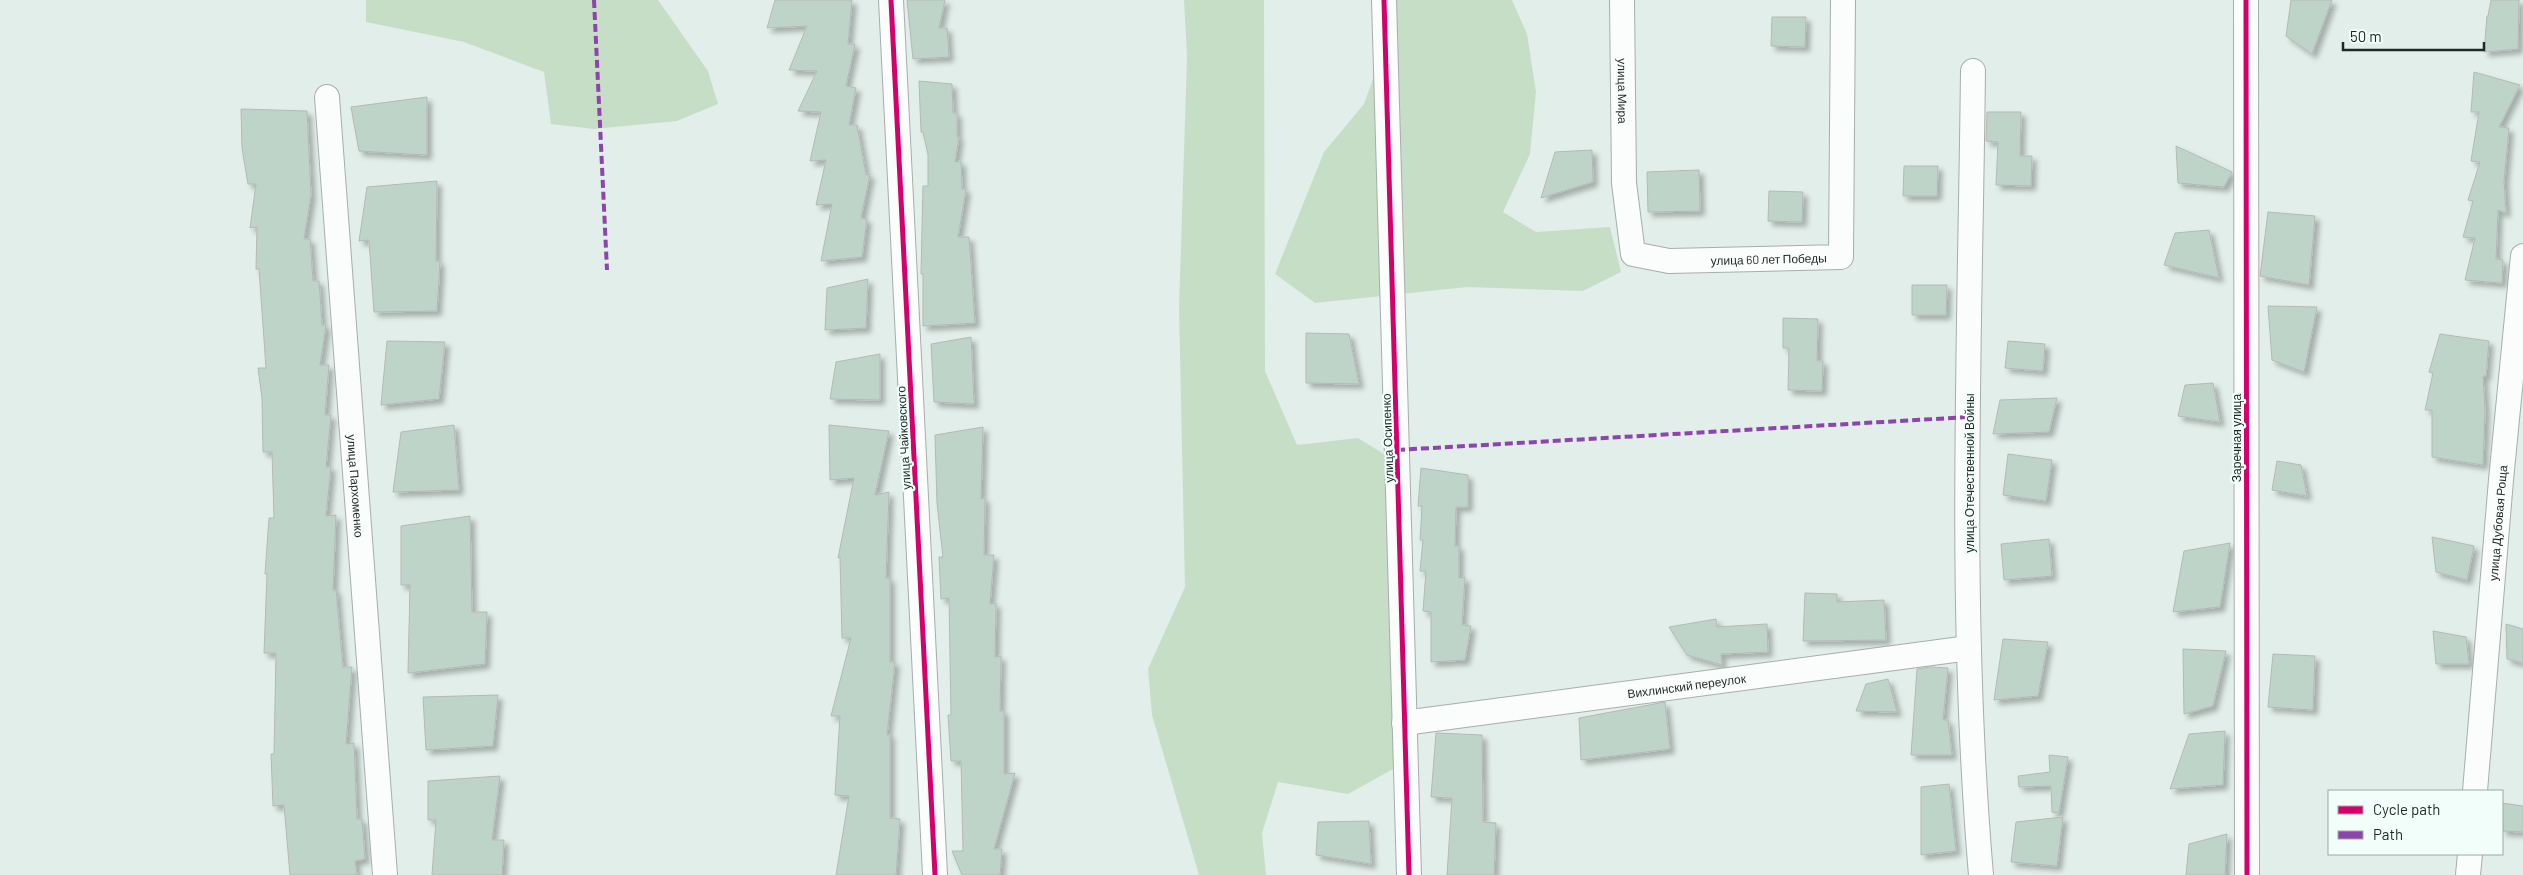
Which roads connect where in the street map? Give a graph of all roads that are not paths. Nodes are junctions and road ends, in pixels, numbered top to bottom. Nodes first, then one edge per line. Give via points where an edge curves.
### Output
1 (891, 0) edge
2 (1384, 0) edge
3 (1622, 0) edge
4 (1843, 0) edge
5 (2246, 0) edge
6 (1974, 70) dead end
7 (327, 97) dead end
8 (1624, 183) joint
9 (2523, 256) edge
10 (1969, 648) junction
11 (1404, 723) junction
12 (2475, 790) edge
13 (2470, 855) edge
14 (1975, 874) edge
15 (384, 875) edge
16 (935, 875) edge
17 (1408, 875) edge
18 (2246, 875) edge
19 (2468, 875) edge

1 - 16 street, улица Чайковского
2 - 11 street, улица Осипенко
3 - 8 street, улица Мира
4 - 8 street, улица 60 лет Победы via 1841,257 1669,261 1633,254
5 - 18 street, Заречная улица
6 - 10 street, улица Отечественной Войны
7 - 15 street, улица Пархоменко
9 - 12 street, улица Дубовая Роща
10 - 11 street, Вихлинский переулок
10 - 14 street, улица Отечественной Войны
11 - 17 street, улица Осипенко
13 - 19 street

